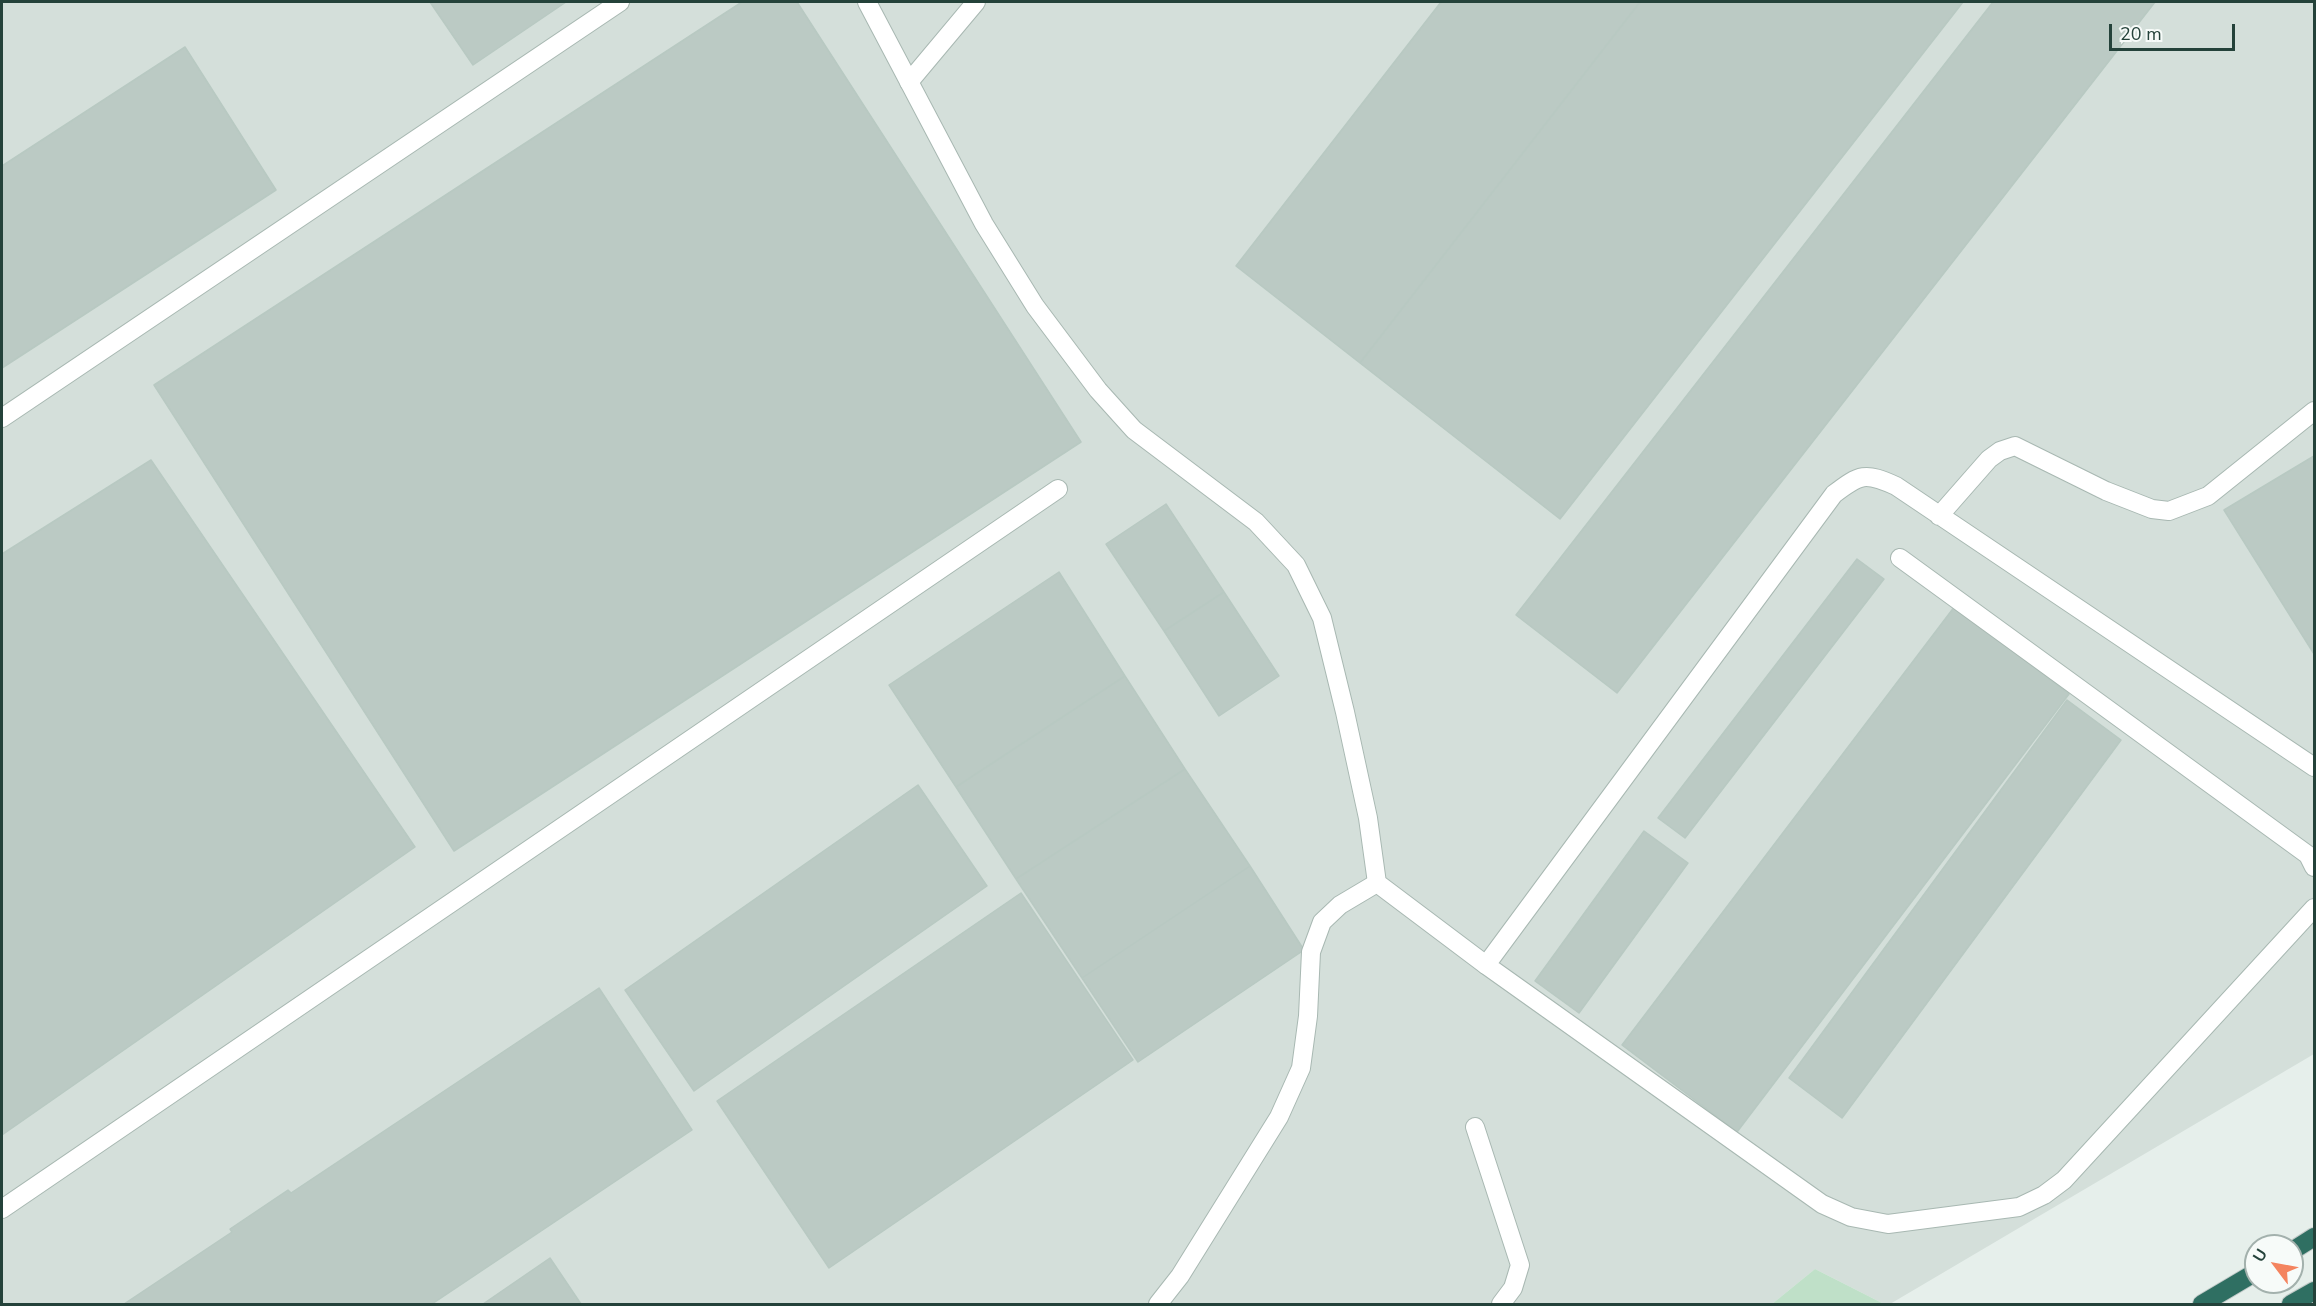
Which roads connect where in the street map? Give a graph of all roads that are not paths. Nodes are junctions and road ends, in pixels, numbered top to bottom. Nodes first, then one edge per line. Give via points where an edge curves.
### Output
1 (620, 2) edge
2 (867, 2) edge
3 (976, 2) edge
4 (909, 82) junction
5 (2314, 411) edge
6 (2, 418) edge
7 (1058, 489) dead end
8 (1939, 516) junction
9 (1900, 558) dead end
10 (2314, 766) edge
11 (2314, 867) edge
12 (1377, 883) junction
13 (2314, 908) edge
14 (1486, 966) junction
15 (1475, 1127) dead end
16 (2, 1209) edge
17 (2244, 1279) edge
18 (2314, 1291) edge
19 (1158, 1305) edge
20 (1501, 1305) edge
21 (2202, 1305) edge
22 (2291, 1305) edge

1 - 6 street
2 - 4 street
3 - 4 street
4 - 12 street via 984,224 1035,306 1098,390 1134,430 1256,522 1296,565 1322,618 1368,818
5 - 8 street via 2208,496 2169,511 2152,509 2106,491 2015,446 1989,459
7 - 16 street
8 - 10 street
8 - 14 street via 1877,477 1857,477 1834,494
9 - 11 street via 2308,855
12 - 14 street
12 - 19 street via 1340,905 1322,922 1311,952 1301,1068 1279,1117
13 - 14 street via 2064,1180 2044,1195 2019,1207 1888,1224 1851,1217 1822,1204
15 - 20 street via 1520,1265 1513,1288
17 - 21 highway
18 - 22 highway

